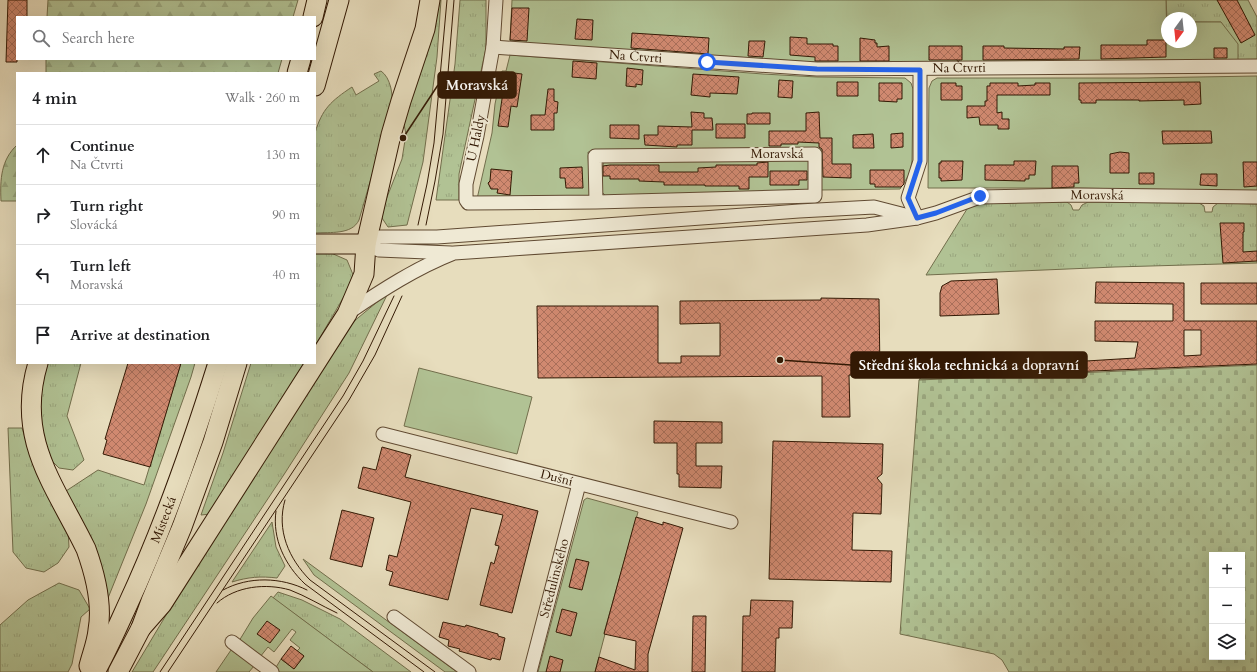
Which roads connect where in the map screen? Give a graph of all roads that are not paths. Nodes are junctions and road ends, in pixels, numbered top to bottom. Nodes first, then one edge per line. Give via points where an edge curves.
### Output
1 (317, 0) edge
2 (339, 0) edge
3 (430, 0) edge
4 (496, 0) edge
5 (313, 16) edge
6 (493, 47) junction
7 (301, 60) edge
8 (1257, 66) edge
9 (920, 70) junction
10 (297, 72) edge
11 (316, 82) edge
12 (1257, 197) edge
13 (596, 202) junction
14 (468, 203) joint
15 (917, 218) junction
16 (322, 244) edge
17 (366, 244) junction
18 (454, 253) junction
19 (347, 314) junction
20 (316, 363) edge
21 (38, 364) edge
22 (218, 364) edge
23 (237, 364) edge
24 (315, 364) edge
25 (383, 434) dead end
26 (579, 484) junction
27 (731, 522) dead end
28 (394, 617) dead end
29 (141, 628) junction
30 (232, 642) dead end
31 (87, 672) edge
32 (95, 672) edge
33 (118, 672) edge
34 (272, 672) edge
35 (469, 672) edge
36 (530, 672) edge

1 - 5 highway
2 - 11 highway
3 - 17 highway via 427,24 391,135
4 - 6 street, U Haldy
6 - 9 street, Na Čtvrti via 817,69
6 - 14 street, U Haldy via 466,184
7 - 10 highway
8 - 9 street, Na Čtvrti
9 - 15 street via 920,161 908,198
12 - 15 street, Moravská via 980,196
13 - 13 street, Moravská via 595,156 815,154 815,196
13 - 14 street, Moravská
15 - 17 street via 874,207 437,237 379,238
15 - 18 street, Moravská via 867,225
16 - 17 highway
17 - 18 street via 379,250
17 - 19 highway via 364,274
18 - 19 street via 417,269
19 - 20 highway
21 - 31 highway via 31,401 37,447 43,465 83,544 91,564 98,596 100,618
22 - 32 highway, Místecká via 190,449 154,544
23 - 29 highway, Místecká via 199,480
24 - 29 highway via 162,604
25 - 26 street, Dušní
26 - 27 street, Dušní
26 - 36 street, Středulinského
28 - 35 street
29 - 33 highway, Místecká
30 - 34 street

